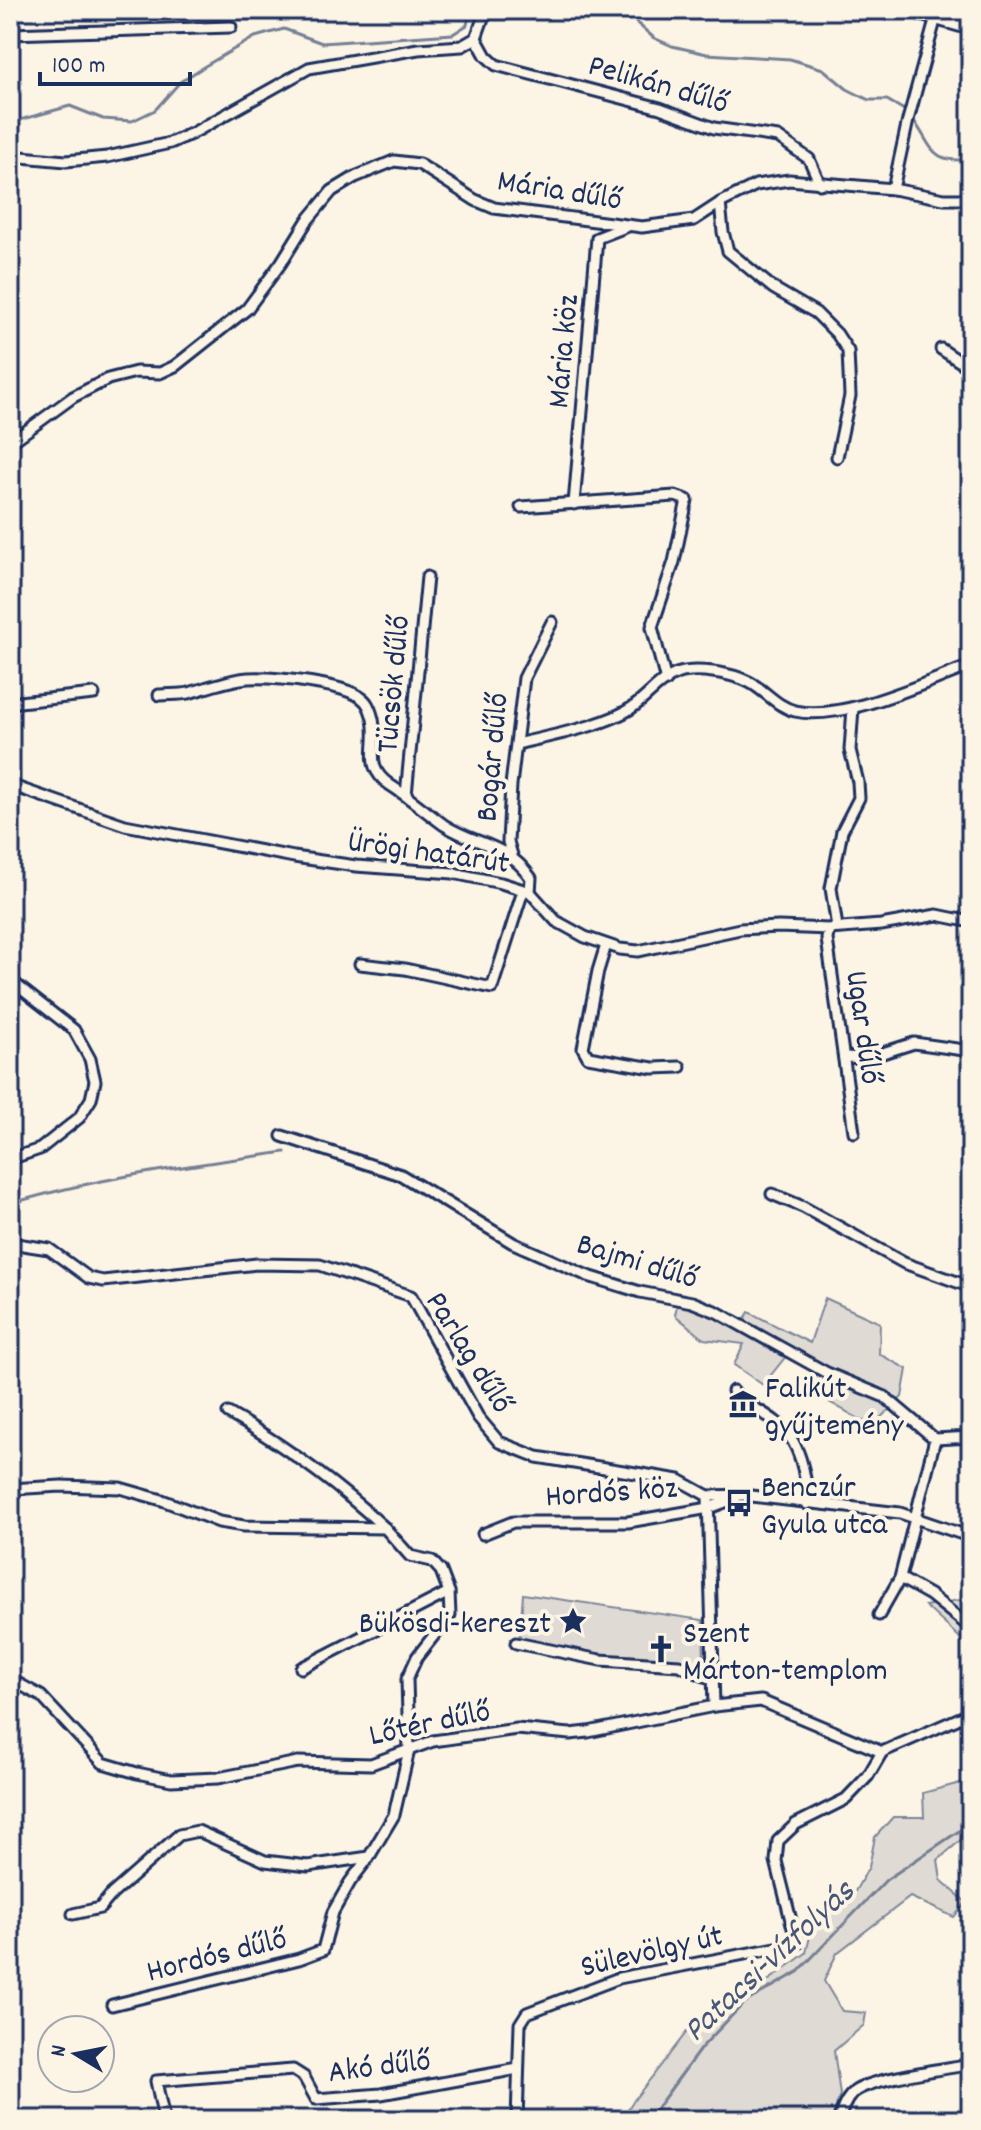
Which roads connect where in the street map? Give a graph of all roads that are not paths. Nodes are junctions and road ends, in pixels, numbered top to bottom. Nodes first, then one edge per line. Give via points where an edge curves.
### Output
1 (486, 10) edge
2 (912, 10) edge
3 (936, 17) junction
4 (231, 27) dead end
5 (971, 27) edge
6 (10, 34) edge
7 (476, 38) junction
8 (10, 156) edge
9 (820, 184) junction
10 (893, 189) junction
11 (971, 199) edge
12 (720, 203) junction
13 (631, 225) junction
14 (941, 349) dead end
15 (971, 369) edge
16 (10, 443) edge
17 (837, 457) dead end
18 (574, 504) junction
19 (521, 507) dead end
20 (427, 577) dead end
21 (552, 622) dead end
22 (971, 666) edge
23 (666, 681) junction
24 (94, 694) dead end
25 (159, 695) dead end
26 (10, 703) edge
27 (853, 708) junction
28 (517, 744) junction
29 (10, 785) edge
30 (406, 795) junction
31 (512, 855) junction
32 (526, 891) junction
33 (971, 922) edge
34 (833, 928) junction
35 (606, 945) junction
36 (360, 964) dead end
37 (10, 980) edge
38 (971, 1051) edge
39 (844, 1057) junction
40 (680, 1067) dead end
41 (854, 1132) dead end
42 (282, 1136) dead end
43 (10, 1159) edge
44 (772, 1194) dead end
45 (10, 1243) edge
46 (971, 1287) edge
47 (733, 1391) dead end
48 (228, 1413) dead end
49 (971, 1437) edge
50 (935, 1439) junction
51 (10, 1489) edge
52 (704, 1493) junction
53 (743, 1495) junction
54 (807, 1504) junction
55 (709, 1508) junction
56 (916, 1518) junction
57 (385, 1528) junction
58 (483, 1534) dead end
59 (971, 1537) edge
60 (900, 1578) junction
61 (449, 1592) junction
62 (879, 1615) dead end
63 (971, 1628) edge
64 (516, 1643) dead end
65 (301, 1668) dead end
66 (10, 1679) edge
67 (712, 1679) junction
68 (714, 1706) junction
69 (971, 1713) edge
70 (409, 1750) junction
71 (882, 1752) junction
72 (369, 1857) junction
73 (73, 1914) dead end
74 (112, 2005) dead end
75 (971, 2064) edge
76 (518, 2069) junction
77 (164, 2120) edge
78 (517, 2120) edge
79 (839, 2120) edge

1 - 7 street
2 - 3 main road
3 - 5 main road
3 - 10 street
4 - 6 street
7 - 8 street via 462,46 309,68 170,143 66,161
7 - 9 street, Pelikán dűlő via 496,65 660,108 714,128 778,137 809,159
9 - 10 street, Mária dűlő
9 - 12 street, Mária dűlő via 789,180 756,185
10 - 11 street, Mária dűlő
12 - 13 street, Mária dűlő via 694,220
12 - 17 street via 728,251 773,288 816,313 848,351 850,396
13 - 16 street, Mária dűlő via 494,208 419,164 394,161 332,191 247,309 175,366 160,373 108,379 73,397
13 - 18 street, Mária köz via 597,238
14 - 15 street
18 - 19 street
18 - 23 street via 675,496 687,500 652,627
20 - 30 street, Tücsök dűlő
21 - 28 street, Bogár dűlő via 524,678
22 - 27 street
23 - 27 street via 677,673 701,671 748,681 796,712
23 - 28 street via 611,718
24 - 26 street
25 - 30 street via 248,678 330,686 356,695 367,703 373,721 373,771
27 - 34 street, Ugar dűlő via 850,750 859,798 842,831 831,888
28 - 31 street, Bogár dűlő via 509,818
29 - 32 street, Ürögi határút via 125,825 294,857 453,873
30 - 31 street via 445,825
31 - 32 street via 531,878
32 - 35 street, Ürögi határút via 556,921
32 - 36 street via 492,988
33 - 34 street, Ürögi határút via 937,915
34 - 35 street, Ürögi határút via 740,929 638,951
34 - 39 street, Ugar dűlő via 827,939
35 - 40 street via 583,1048 588,1057
37 - 43 street via 74,1030 95,1081 79,1118 40,1149
38 - 39 street via 914,1043 867,1058
39 - 41 street, Ugar dűlő
42 - 50 street, Bajmi dűlő via 401,1175 513,1243 588,1276 717,1312 827,1373 885,1397
44 - 46 street via 904,1263
45 - 52 street, Parlag dűlő via 49,1249 89,1278 103,1281 257,1264 320,1265 367,1279 411,1296 478,1417 499,1442 537,1457 679,1480
47 - 54 street via 779,1424 793,1443
48 - 57 street via 335,1485
49 - 50 street
50 - 56 street
51 - 57 street via 120,1488 244,1526
52 - 53 street
52 - 55 street
53 - 54 street
53 - 55 street, Hordós köz
54 - 56 street
55 - 58 street, Hordós köz via 628,1522 513,1522
55 - 67 street
56 - 59 street
56 - 60 street
57 - 61 street via 410,1556 432,1561
60 - 62 street
60 - 63 street
61 - 65 street
61 - 70 street, Hordós dűlő via 450,1615 407,1679
64 - 67 street via 600,1660 679,1665
66 - 70 street, Lőtér dűlő via 41,1696 103,1763 171,1780 218,1778 298,1762 371,1764
67 - 68 street
68 - 70 street, Lőtér dűlő via 588,1732 517,1729 433,1741
68 - 71 street, Lőtér dűlő via 761,1701
69 - 71 street
70 - 72 street, Hordós dűlő via 394,1815
71 - 76 street, Sülevölgy út via 846,1799 796,1824 778,1841 776,1861 797,1944 619,1978 527,2013 520,2024
72 - 73 street via 308,1866 265,1861 198,1831 179,1835 100,1908
72 - 74 street, Hordós dűlő via 333,1912 323,1950
75 - 79 street via 855,2091
76 - 77 street, Akó dűlő via 381,2094 316,2099 304,2077 293,2070 156,2081
76 - 78 street, Sülevölgy út

